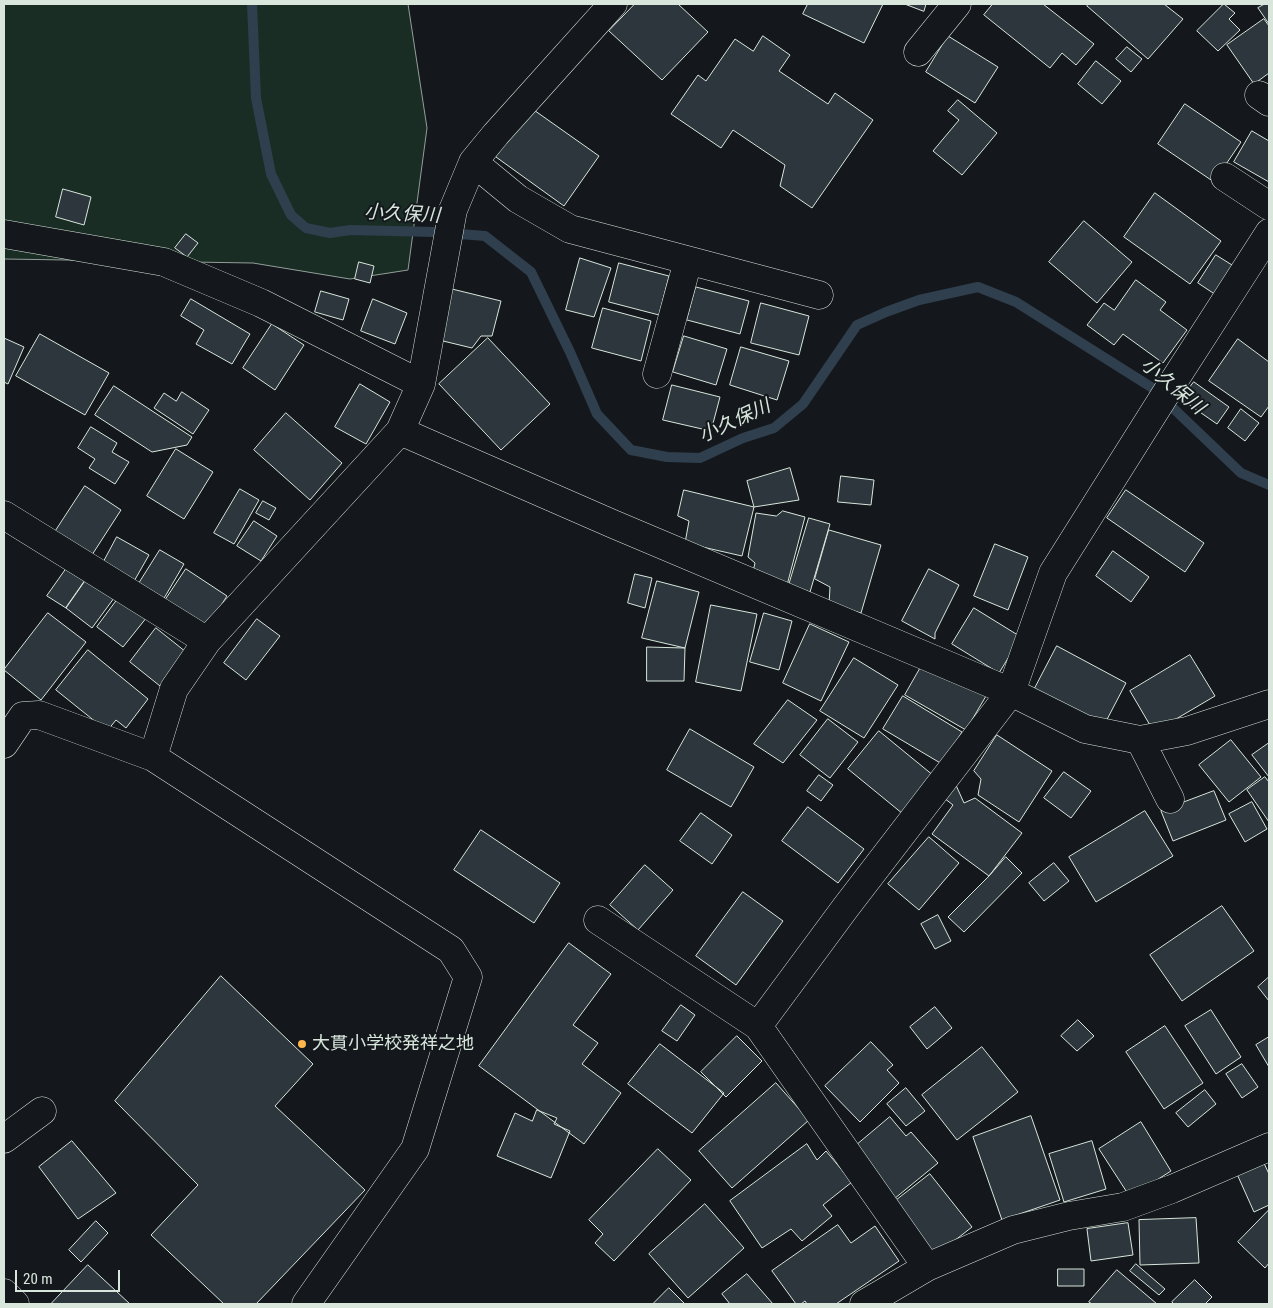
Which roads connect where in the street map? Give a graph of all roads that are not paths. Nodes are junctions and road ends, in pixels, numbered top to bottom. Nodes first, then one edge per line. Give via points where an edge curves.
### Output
1 (613, 4) edge
2 (957, 4) edge
3 (918, 52) dead end
4 (473, 162) junction
5 (1225, 177) dead end
6 (1269, 206) edge
7 (1269, 233) edge
8 (4, 234) edge
9 (688, 261) junction
10 (819, 295) dead end
11 (657, 374) dead end
12 (420, 384) junction
13 (400, 431) junction
14 (4, 515) edge
15 (207, 641) junction
16 (1011, 692) junction
17 (1269, 704) edge
18 (1140, 740) junction
19 (4, 744) edge
20 (153, 757) junction
21 (1170, 799) dead end
22 (598, 920) dead end
23 (758, 1026) junction
24 (42, 1112) dead end
25 (4, 1139) edge
26 (1269, 1147) edge
27 (927, 1268) junction
28 (4, 1293) edge
29 (14, 1304) edge
30 (306, 1304) edge
31 (864, 1304) edge

1 - 4 street
2 - 3 street
4 - 9 street via 518,199 570,229
4 - 12 street via 453,210
5 - 6 street
7 - 16 street via 1053,573
8 - 12 street via 164,262 261,303
9 - 10 street
9 - 11 street
12 - 13 street
13 - 15 street
13 - 16 street
14 - 15 street
15 - 20 street via 174,689
16 - 18 street via 1085,729
16 - 23 street
17 - 18 street via 1187,731
18 - 21 street
19 - 20 street via 23,716 39,715
20 - 30 street via 451,950 468,977 415,1149
22 - 23 street
23 - 27 street
24 - 25 street
26 - 27 street via 1172,1189 1123,1206 1013,1230
27 - 31 street
28 - 29 street

